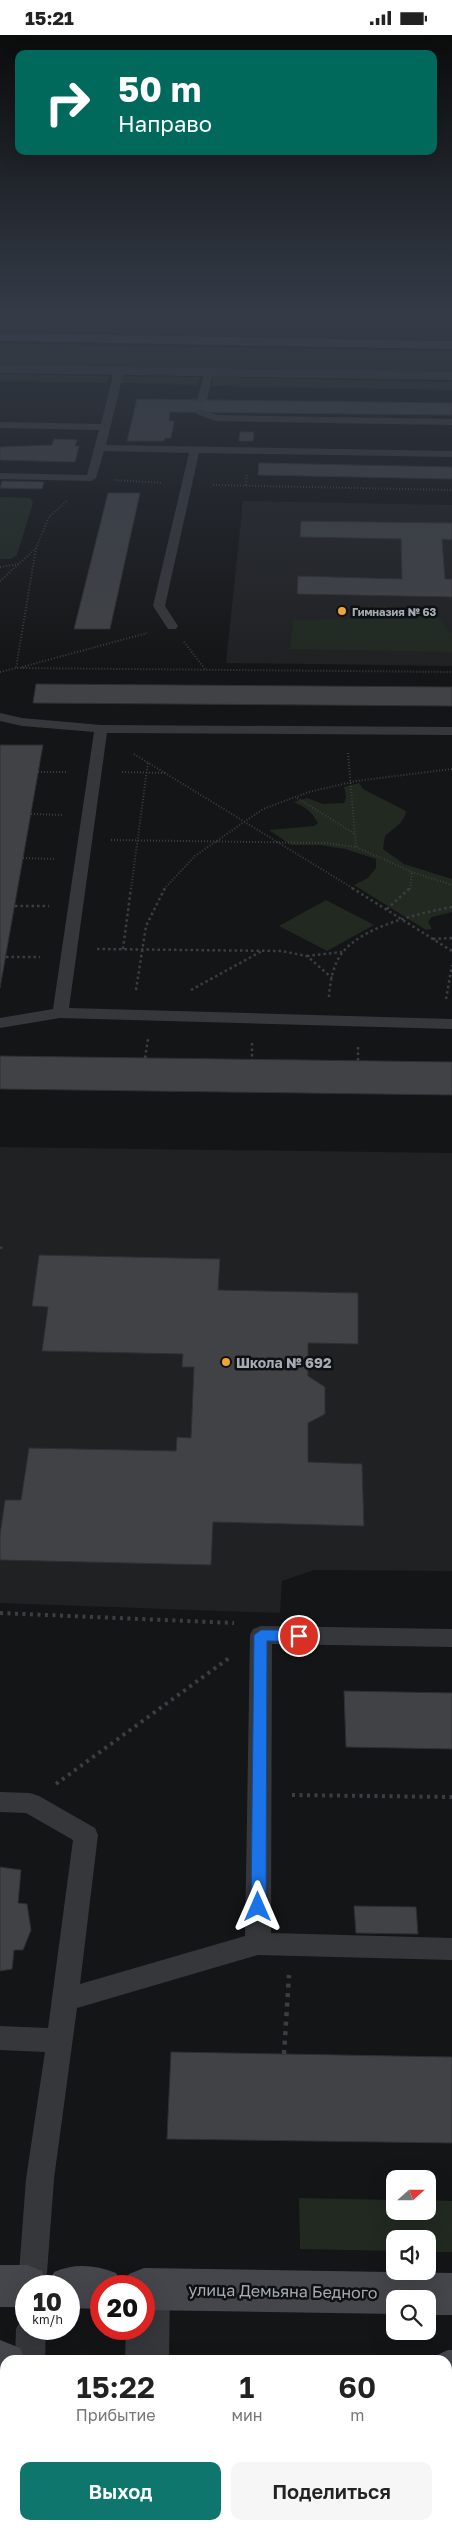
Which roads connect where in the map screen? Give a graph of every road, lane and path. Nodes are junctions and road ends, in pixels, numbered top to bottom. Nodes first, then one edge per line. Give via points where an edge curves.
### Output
1 (105, 430) edge
2 (100, 448) junction
3 (195, 449) junction
4 (452, 454) edge
5 (0, 477) edge
6 (91, 478) junction
7 (187, 485) junction
8 (452, 490) edge
9 (36, 548) junction
10 (20, 564) junction
11 (0, 567) edge
12 (0, 581) edge
13 (172, 626) junction
14 (16, 668) junction
15 (205, 669) junction
16 (0, 672) edge
17 (452, 672) edge
18 (0, 717) edge
19 (101, 731) junction
20 (346, 731) junction
21 (452, 731) edge
22 (148, 762) junction
23 (452, 769) edge
24 (352, 782) junction
25 (296, 798) junction
26 (244, 820) junction
27 (355, 834) junction
28 (86, 839) junction
29 (138, 840) junction
30 (215, 841) junction
31 (279, 842) junction
32 (356, 847) junction
33 (412, 872) junction
34 (452, 885) edge
35 (14, 906) dead end
36 (75, 906) junction
37 (452, 907) edge
38 (387, 909) junction
39 (402, 918) junction
40 (452, 938) edge
41 (433, 939) junction
42 (123, 949) junction
43 (140, 950) junction
44 (262, 951) junction
45 (452, 951) edge
46 (343, 952) junction
47 (68, 953) junction
48 (307, 956) junction
49 (6, 957) dead end
50 (452, 965) edge
51 (332, 978) junction
52 (190, 991) dead end
53 (60, 1013) junction
54 (133, 1015) junction
55 (328, 1020) junction
56 (0, 1023) edge
57 (450, 1024) edge
58 (0, 1613) edge
59 (239, 1623) dead end
60 (261, 1635) junction
61 (452, 1638) edge
62 (258, 1795) junction
63 (452, 1797) edge
64 (0, 1802) edge
65 (30, 1803) junction
66 (258, 1944) junction
67 (292, 1945) junction
68 (452, 1949) edge
69 (65, 2000) junction
70 (0, 2038) edge
71 (58, 2040) junction
72 (284, 2054) dead end
73 (33, 2275) edge
74 (0, 2286) edge
75 (15, 2286) edge
76 (155, 2289) edge
77 (452, 2294) edge
78 (31, 2340) edge
79 (147, 2340) edge
80 (30, 2355) edge
81 (147, 2355) edge

1 - 2 lane
2 - 3 lane
2 - 6 lane
3 - 4 lane via 211,445
3 - 7 lane
5 - 6 lane
6 - 7 path
6 - 9 path via 49,517
7 - 8 path
7 - 13 lane via 159,606
9 - 10 path
9 - 14 path
10 - 11 path
10 - 12 path
13 - 14 path
13 - 15 path
14 - 15 path
14 - 16 path
15 - 17 path
18 - 19 lane
19 - 20 lane
19 - 22 path
19 - 28 lane
20 - 21 lane
20 - 24 path
22 - 26 path
22 - 29 path
23 - 24 path
24 - 25 path
24 - 27 path
25 - 26 path
25 - 27 path
26 - 30 path
26 - 31 path
27 - 32 path
28 - 29 path
28 - 36 lane
29 - 30 path
29 - 42 path
30 - 31 path
30 - 43 path via 176,872 153,906
31 - 32 path
31 - 38 path
32 - 33 path
33 - 34 path
33 - 38 path via 410,889
35 - 36 path
36 - 47 lane
37 - 39 path
38 - 39 path
39 - 41 path
39 - 46 path via 353,943
40 - 41 path
41 - 45 path
42 - 43 path
42 - 47 path
43 - 44 path
43 - 54 path
44 - 48 path
44 - 52 path
46 - 48 path
46 - 51 path
47 - 49 path
47 - 53 lane
48 - 51 path
50 - 57 path via 446,997
51 - 55 path
53 - 54 lane
53 - 56 lane
54 - 55 lane
55 - 57 lane
58 - 59 path
60 - 61 lane
60 - 62 lane
60 - 65 path
62 - 63 path
62 - 66 lane
64 - 65 lane
65 - 69 lane via 86,1835
66 - 67 lane
66 - 69 lane
67 - 68 lane
67 - 72 path
69 - 71 lane
70 - 71 lane
71 - 73 lane via 40,2179
74 - 75 main road
76 - 77 main road, улица Демьяна Бедного
78 - 80 lane
79 - 81 street

